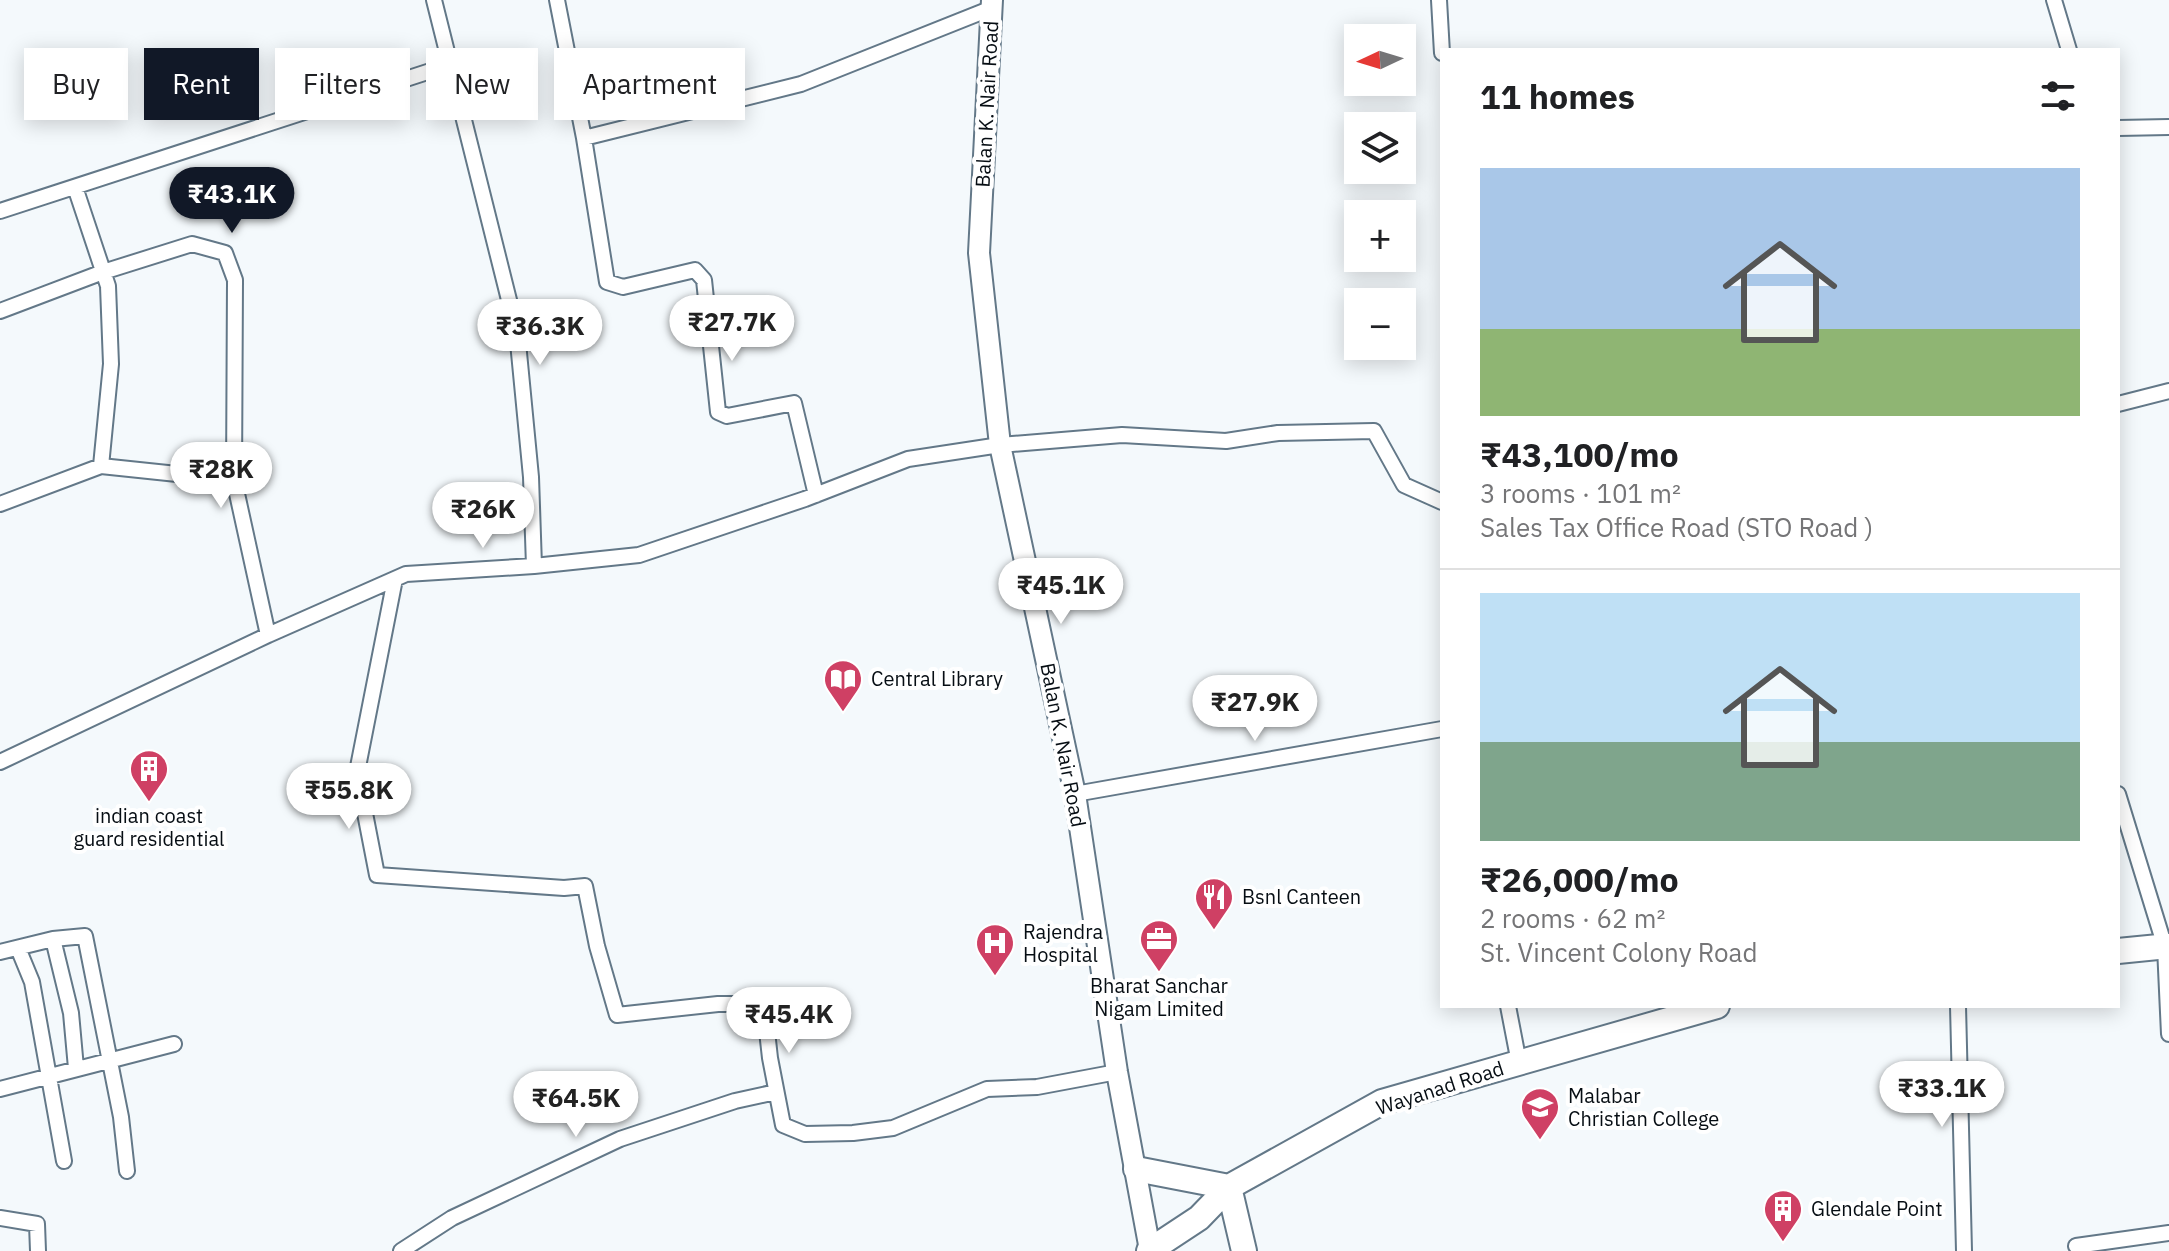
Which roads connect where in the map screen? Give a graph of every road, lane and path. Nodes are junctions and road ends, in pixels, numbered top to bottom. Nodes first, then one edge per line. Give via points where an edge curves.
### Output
1 (434, 0) edge
2 (557, 0) edge
3 (1439, 0) edge
4 (2054, 0) edge
5 (992, 4) edge
6 (448, 48) edge
7 (1442, 48) edge
8 (2068, 48) edge
9 (426, 72) edge
10 (466, 120) edge
11 (2169, 127) edge
12 (2120, 128) edge
13 (584, 138) junction
14 (75, 187) junction
15 (0, 211) edge
16 (103, 272) junction
17 (0, 311) edge
18 (2169, 391) edge
19 (2120, 403) edge
20 (1000, 445) junction
21 (101, 466) junction
22 (234, 480) junction
23 (816, 495) junction
24 (1440, 501) edge
25 (0, 504) edge
26 (534, 566) junction
27 (395, 579) junction
28 (268, 635) junction
29 (1440, 729) edge
30 (0, 762) edge
31 (1075, 794) junction
32 (2120, 800) edge
33 (53, 939) junction
34 (2167, 946) edge
35 (18, 948) junction
36 (2120, 951) edge
37 (0, 952) edge
38 (1508, 1008) edge
39 (1710, 1008) edge
40 (1958, 1008) edge
41 (2169, 1034) edge
42 (174, 1044) dead end
43 (110, 1060) junction
44 (1519, 1063) junction
45 (76, 1068) junction
46 (1117, 1072) junction
47 (47, 1077) junction
48 (0, 1089) edge
49 (776, 1092) junction
50 (64, 1161) dead end
51 (1136, 1169) junction
52 (127, 1171) dead end
53 (1229, 1187) junction
54 (0, 1218) edge
55 (2169, 1233) edge
56 (2076, 1246) dead end
57 (1150, 1250) edge
58 (38, 1251) edge
59 (401, 1251) edge
60 (1244, 1251) edge
61 (1964, 1251) edge

1 - 6 street
2 - 13 street
3 - 7 street
4 - 8 street
5 - 13 street via 801,84
5 - 20 main road, Balan K. Nair Road via 979,253
9 - 14 street
10 - 26 street via 517,332
11 - 12 street
13 - 23 street via 607,282 623,287 695,270 704,280 718,412 727,416 794,403
14 - 15 street
14 - 16 street
16 - 17 street
16 - 21 street via 111,364
16 - 22 street via 192,244 225,253 235,280
18 - 19 street
20 - 23 street via 908,459
20 - 24 street via 1122,435 1226,441 1278,433 1374,431 1404,485
20 - 31 main road, Balan K. Nair Road
21 - 22 street
21 - 25 street
22 - 28 street
23 - 26 street via 639,555
26 - 27 street
27 - 28 street
27 - 49 street via 357,772 377,875 585,886 617,1015 764,1004
28 - 30 street
29 - 31 street
31 - 46 main road, Balan K. Nair Road
32 - 34 street
33 - 35 street
33 - 43 street via 85,936
33 - 45 street via 71,1013
34 - 36 main road
34 - 41 street
35 - 37 street
35 - 47 street via 32,982
38 - 44 street
39 - 44 main road, Wayanad Road
40 - 61 street
42 - 43 street
43 - 45 street
43 - 52 street
44 - 53 main road, Wayanad Road via 1382,1102
45 - 47 street
46 - 49 street via 1037,1087 987,1089 893,1128 853,1133 805,1134 783,1125
46 - 51 main road, Balan K. Nair Road
47 - 48 street
47 - 50 street
49 - 59 street via 620,1139 452,1218
51 - 53 main road
51 - 57 main road, Balan K. Nair Road
53 - 57 main road, Wayanad Road via 1199,1218
53 - 60 main road
54 - 58 street via 37,1224
55 - 56 street

